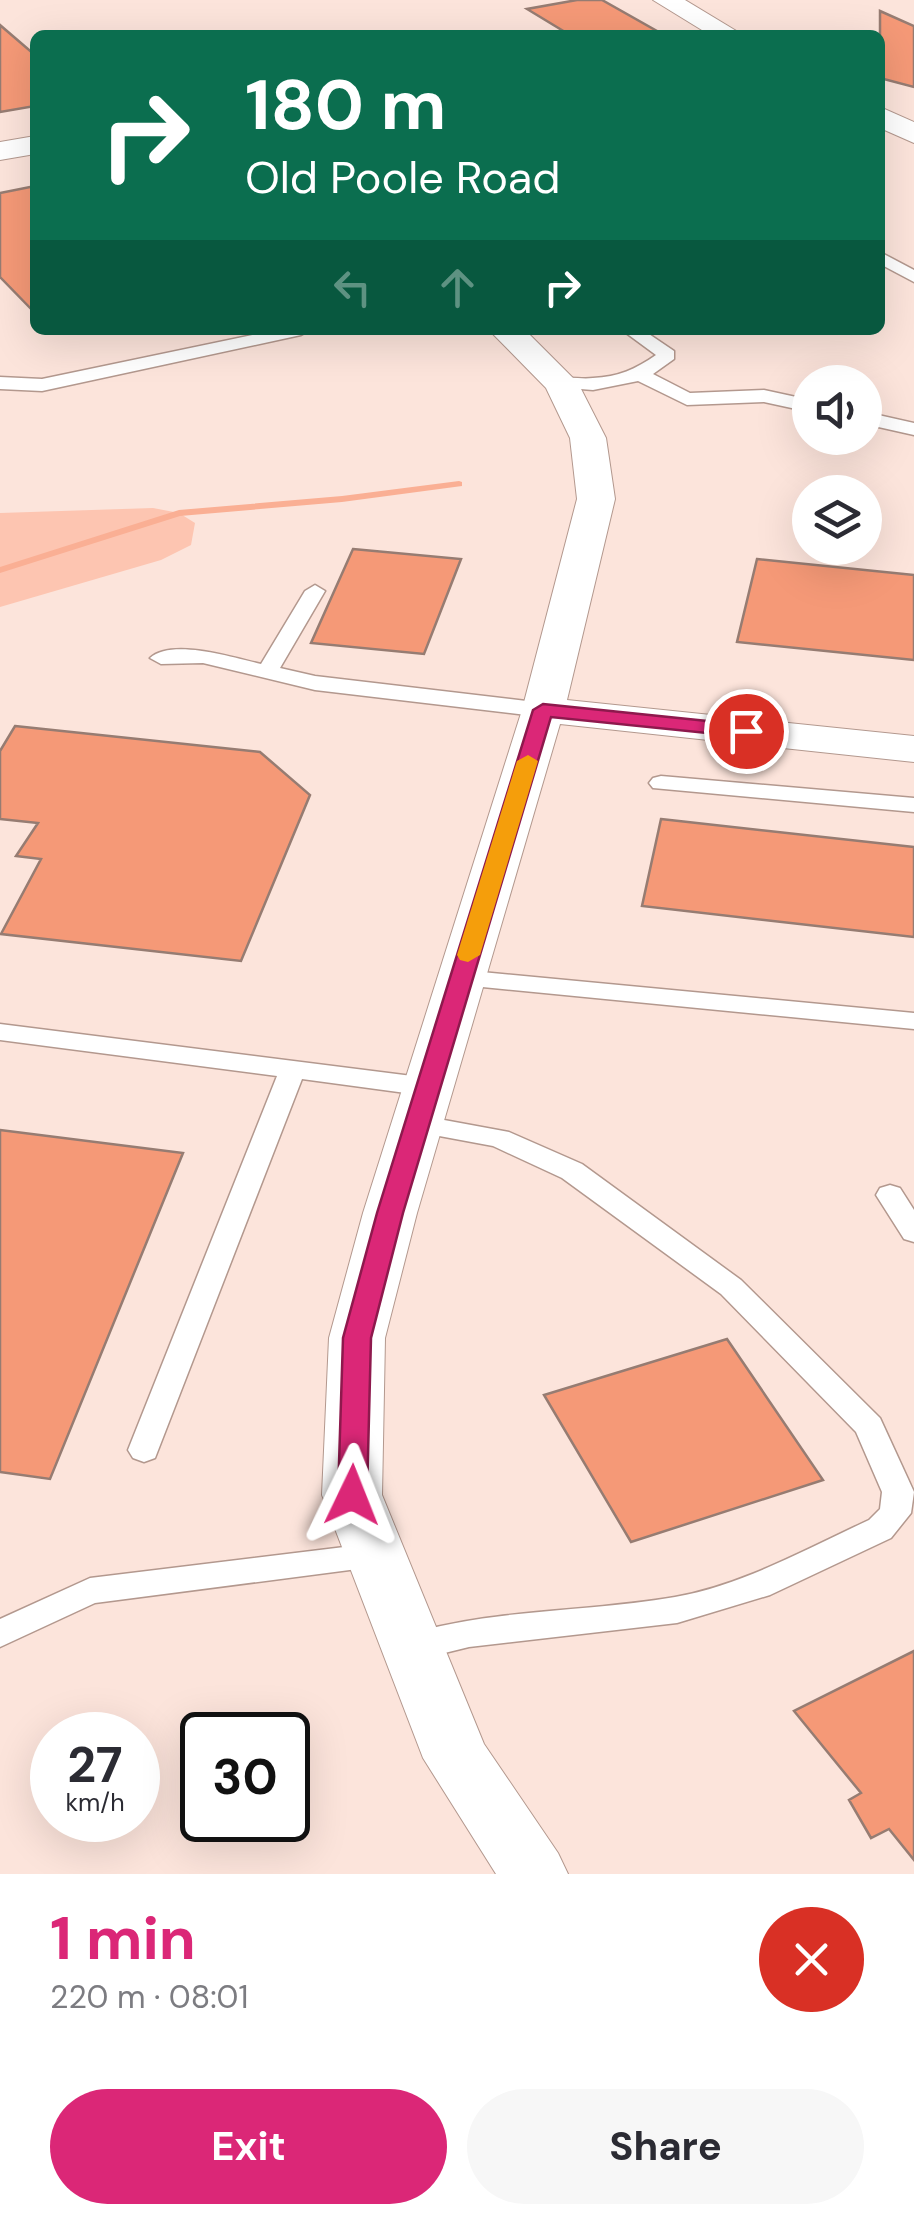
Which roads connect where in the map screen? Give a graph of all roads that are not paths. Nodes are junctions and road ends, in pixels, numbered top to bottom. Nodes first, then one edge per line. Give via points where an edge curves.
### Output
1 (666, 0) edge
2 (721, 30) edge
3 (885, 119) edge
4 (914, 134) edge
5 (30, 145) edge
6 (0, 151) edge
7 (885, 260) edge
8 (914, 277) edge
9 (277, 335) edge
10 (511, 335) edge
11 (638, 335) edge
12 (640, 375) junction
13 (0, 383) edge
14 (561, 383) junction
15 (792, 402) edge
16 (882, 422) edge
17 (914, 429) edge
18 (315, 591) dead end
19 (161, 658) dead end
20 (266, 672) junction
21 (543, 710) junction
22 (914, 748) edge
23 (661, 783) dead end
24 (914, 805) edge
25 (461, 978) junction
26 (914, 1021) edge
27 (0, 1032) edge
28 (293, 1070) junction
29 (423, 1106) junction
30 (890, 1196) dead end
31 (914, 1232) edge
32 (144, 1450) dead end
33 (377, 1556) junction
34 (0, 1634) edge
35 (412, 1648) junction
36 (534, 1874) edge

1 - 2 street
3 - 4 street
5 - 6 street
7 - 8 lane
9 - 13 lane via 42,385
10 - 14 street
11 - 12 lane via 668,355
12 - 14 lane
12 - 15 lane via 688,398
14 - 21 street via 588,438 596,499
16 - 17 lane
18 - 20 lane
19 - 20 lane via 203,657
20 - 21 lane
21 - 22 street
21 - 25 street
23 - 24 lane
25 - 26 lane
25 - 29 street
27 - 28 lane
28 - 29 lane
28 - 32 lane
29 - 33 street via 357,1338 352,1495
29 - 35 lane via 572,1170 731,1287 869,1426 898,1492 895,1513 880,1529 758,1586 677,1610 469,1634
30 - 31 lane
33 - 34 lane via 90,1591
33 - 35 street
35 - 36 street via 456,1758

